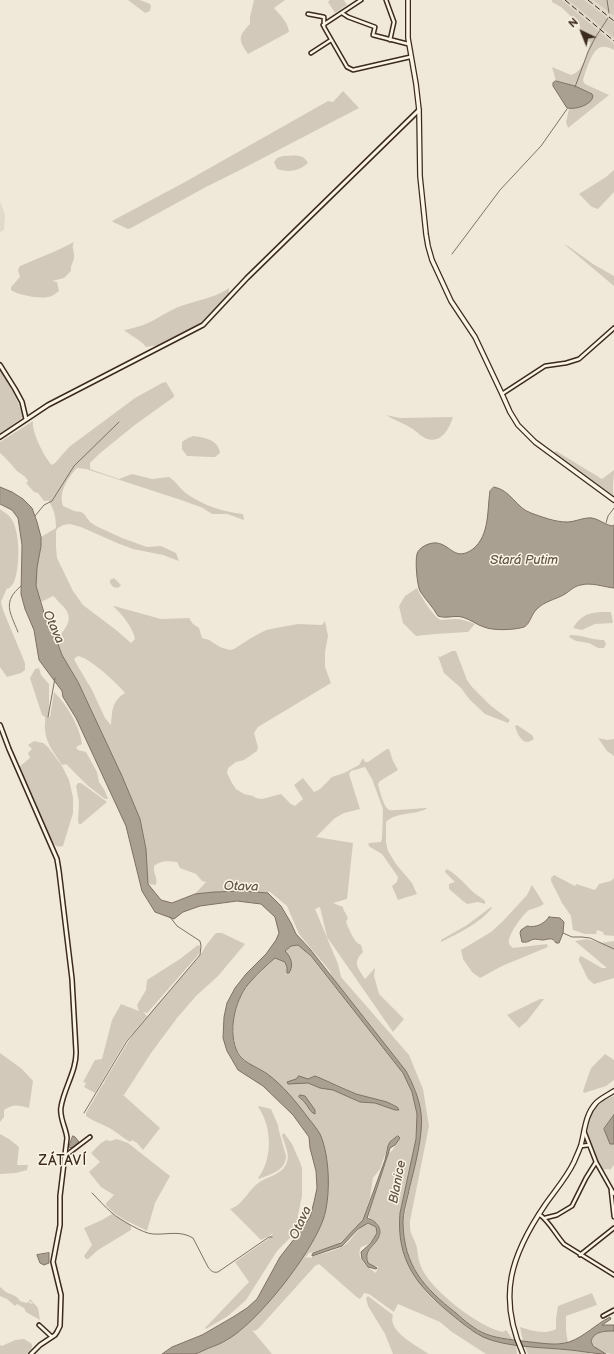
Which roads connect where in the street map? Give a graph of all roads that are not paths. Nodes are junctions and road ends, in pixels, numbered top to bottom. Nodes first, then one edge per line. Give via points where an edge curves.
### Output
1 (361, 0) edge
2 (386, 0) edge
3 (408, 0) edge
4 (342, 13) junction
5 (308, 14) dead end
6 (323, 25) junction
7 (331, 40) junction
8 (390, 40) junction
9 (408, 44) junction
10 (311, 53) dead end
11 (410, 57) junction
12 (419, 110) junction
13 (412, 116) junction
14 (419, 117) junction
15 (614, 328) edge
16 (0, 365) edge
17 (502, 394) junction
18 (26, 419) junction
19 (0, 437) edge
20 (614, 500) edge
21 (0, 725) edge
22 (614, 1091) edge
23 (584, 1130) junction
24 (90, 1137) dead end
25 (589, 1145) junction
26 (580, 1146) junction
27 (65, 1156) junction
28 (596, 1162) junction
29 (591, 1170) junction
30 (601, 1171) junction
31 (611, 1190) junction
32 (614, 1194) edge
33 (539, 1214) junction
34 (614, 1217) edge
35 (545, 1218) junction
36 (614, 1228) edge
37 (580, 1255) junction
38 (614, 1275) edge
39 (614, 1310) edge
40 (603, 1316) dead end
41 (39, 1325) dead end
42 (52, 1337) junction
43 (523, 1353) edge
44 (31, 1354) edge

1 - 4 street
2 - 8 street via 394,22
3 - 9 main road
4 - 6 street
4 - 8 street via 375,27 373,35
5 - 6 street via 324,17
6 - 7 street
7 - 10 street
7 - 11 street via 347,67 353,70
8 - 9 street
9 - 11 main road
11 - 12 main road
12 - 13 street
12 - 14 main road
13 - 14 street
13 - 18 street via 262,263 203,325 68,394
14 - 17 main road via 420,176 429,252 451,301 472,333
15 - 17 street via 579,359 545,366
16 - 18 street via 16,389
17 - 20 main road via 514,421 529,437
18 - 19 street
21 - 27 street via 59,871 72,979 76,1051 76,1060 60,1108 67,1132
22 - 23 main road via 595,1104 589,1113
23 - 25 street
23 - 26 main road
24 - 27 street
25 - 26 street
25 - 28 street
26 - 33 main road via 573,1164
27 - 42 street via 60,1225 52,1262 61,1295 60,1317 59,1329
28 - 29 street
28 - 30 street
29 - 30 street
29 - 35 street via 572,1206 557,1215
30 - 31 street
31 - 32 street
31 - 34 street
33 - 35 street
33 - 43 main road via 525,1236 513,1266 510,1311
35 - 37 street via 558,1238
36 - 37 street
37 - 38 street
39 - 40 street
41 - 42 street
42 - 44 street

